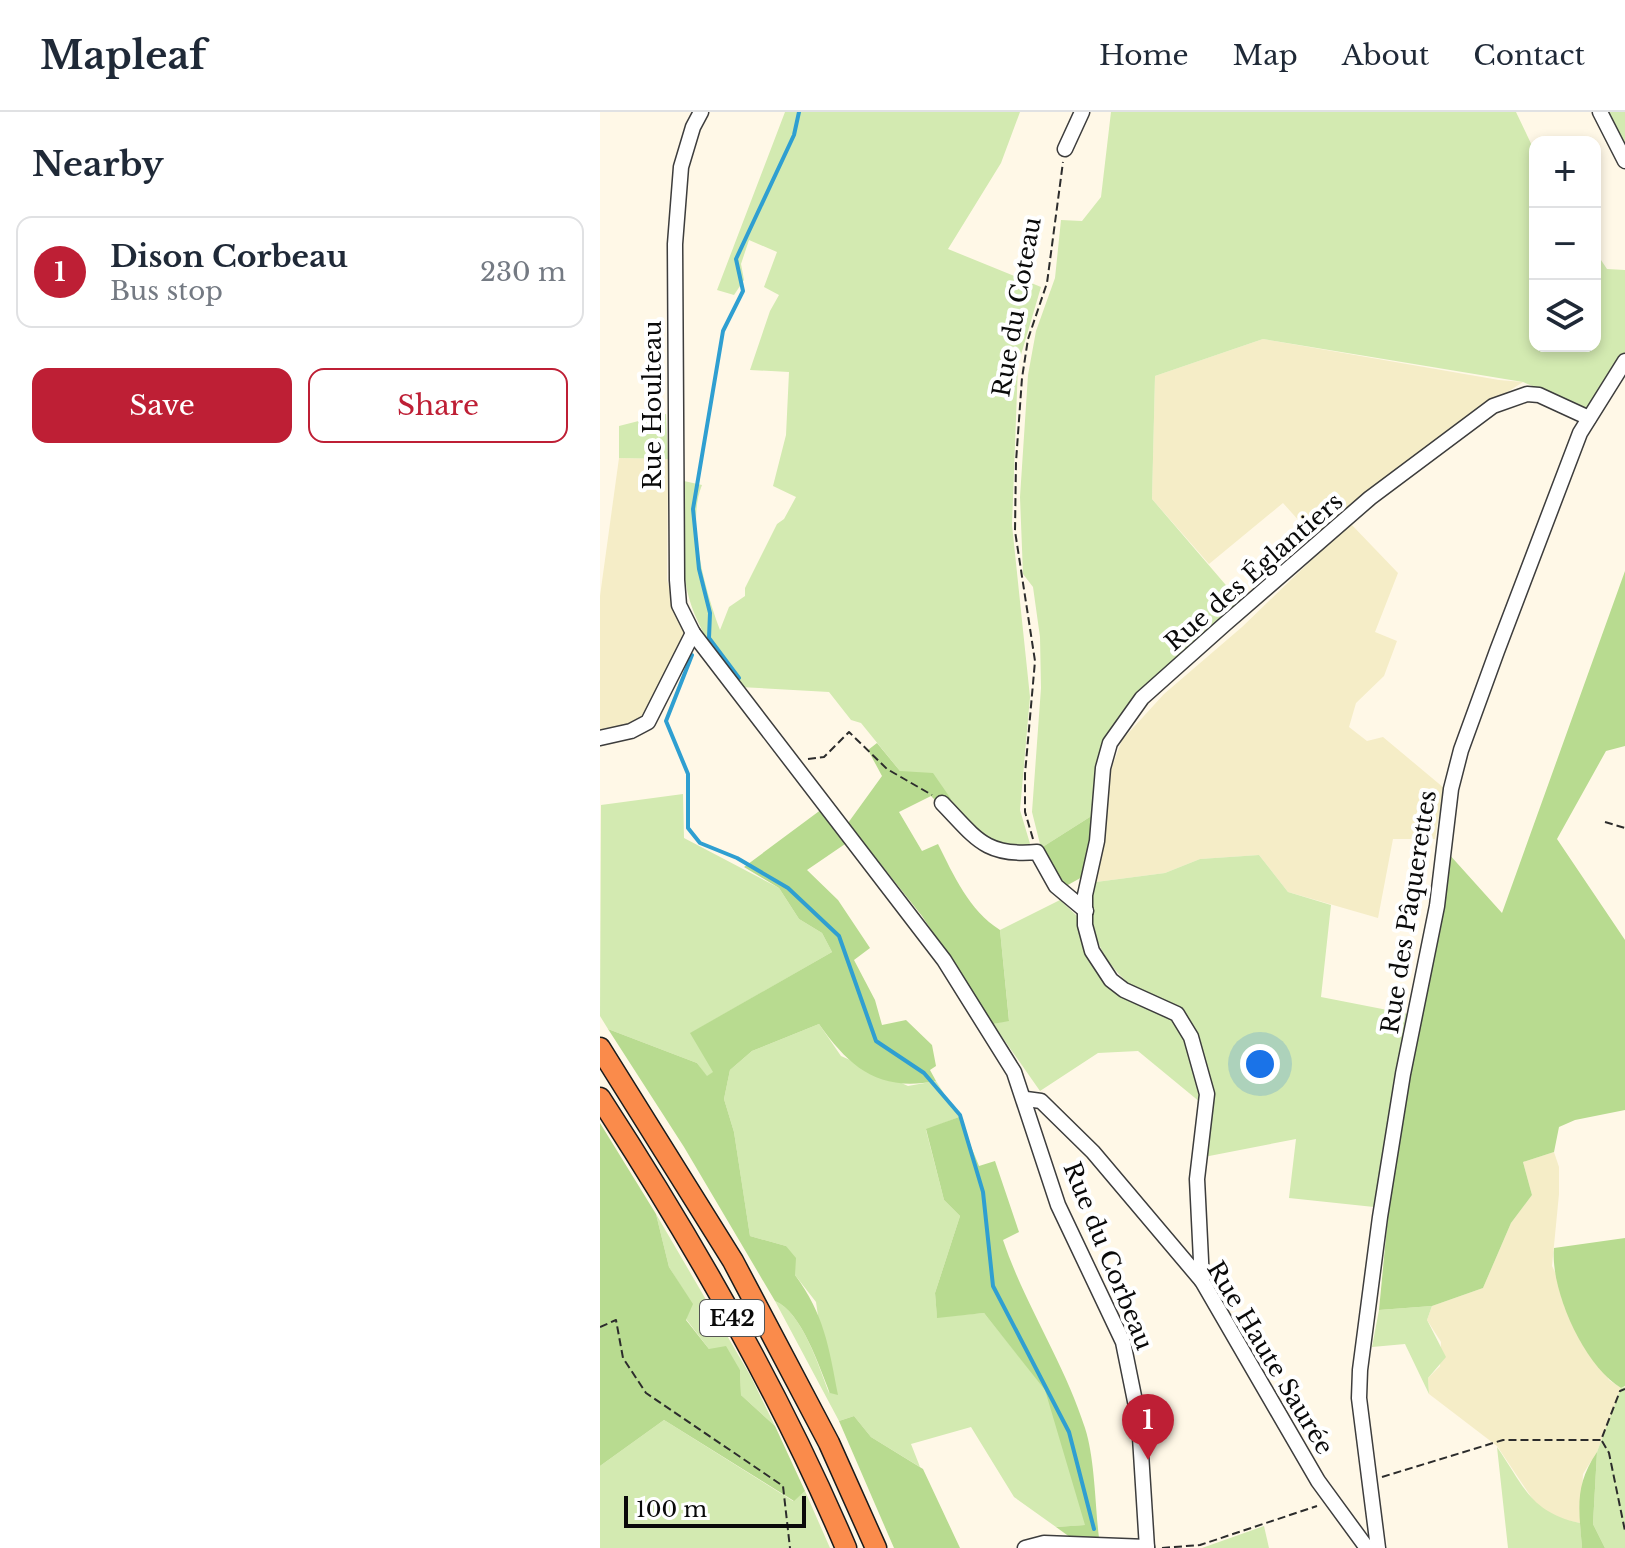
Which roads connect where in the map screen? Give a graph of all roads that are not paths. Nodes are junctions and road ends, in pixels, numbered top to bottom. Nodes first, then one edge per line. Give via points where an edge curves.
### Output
1 (701, 112) edge
2 (1082, 112) edge
3 (1600, 112) edge
4 (1065, 149) road end
5 (1625, 161) edge
6 (1625, 361) edge
7 (1589, 418) junction
8 (693, 633) junction
9 (767, 729) joint
10 (600, 738) edge
11 (942, 803) road end
12 (1086, 911) junction
13 (600, 1048) edge
14 (600, 1098) edge
15 (1026, 1099) junction
16 (1202, 1281) junction
17 (846, 1548) edge
18 (876, 1548) edge
19 (1025, 1548) edge
20 (1147, 1548) edge
21 (1367, 1548) edge
22 (1378, 1548) edge

1 - 8 street, Rue Houlteau via 681,167 675,244 677,580 679,605
2 - 4 street
3 - 5 street
6 - 7 street, Rue des Pâquerettes
7 - 12 street, Rue des Églantiers via 1539,395 1493,406 1370,498 1142,698 1124,719 1106,756
7 - 22 street, Rue des Pâquerettes via 1497,651 1451,789 1437,906 1403,1074 1362,1359 1359,1398
8 - 9 street, Rue Houlteau
8 - 10 street via 648,722
9 - 15 street, Rue du Corbeau via 944,960
11 - 12 street via 993,851 1037,852 1056,886
12 - 16 street, Rue des Églantiers via 1092,951 1101,967 1124,990 1177,1014 1191,1037 1207,1094 1197,1179
13 - 18 highway, E42 via 741,1274
14 - 17 highway, E42 via 715,1286
15 - 16 street, Rue Haute Saurée via 1041,1101 1093,1152
15 - 20 street, Rue du Corbeau via 1058,1205 1107,1304 1130,1368
16 - 21 street, Rue Haute Saurée via 1318,1481
19 - 20 street via 1044,1543

